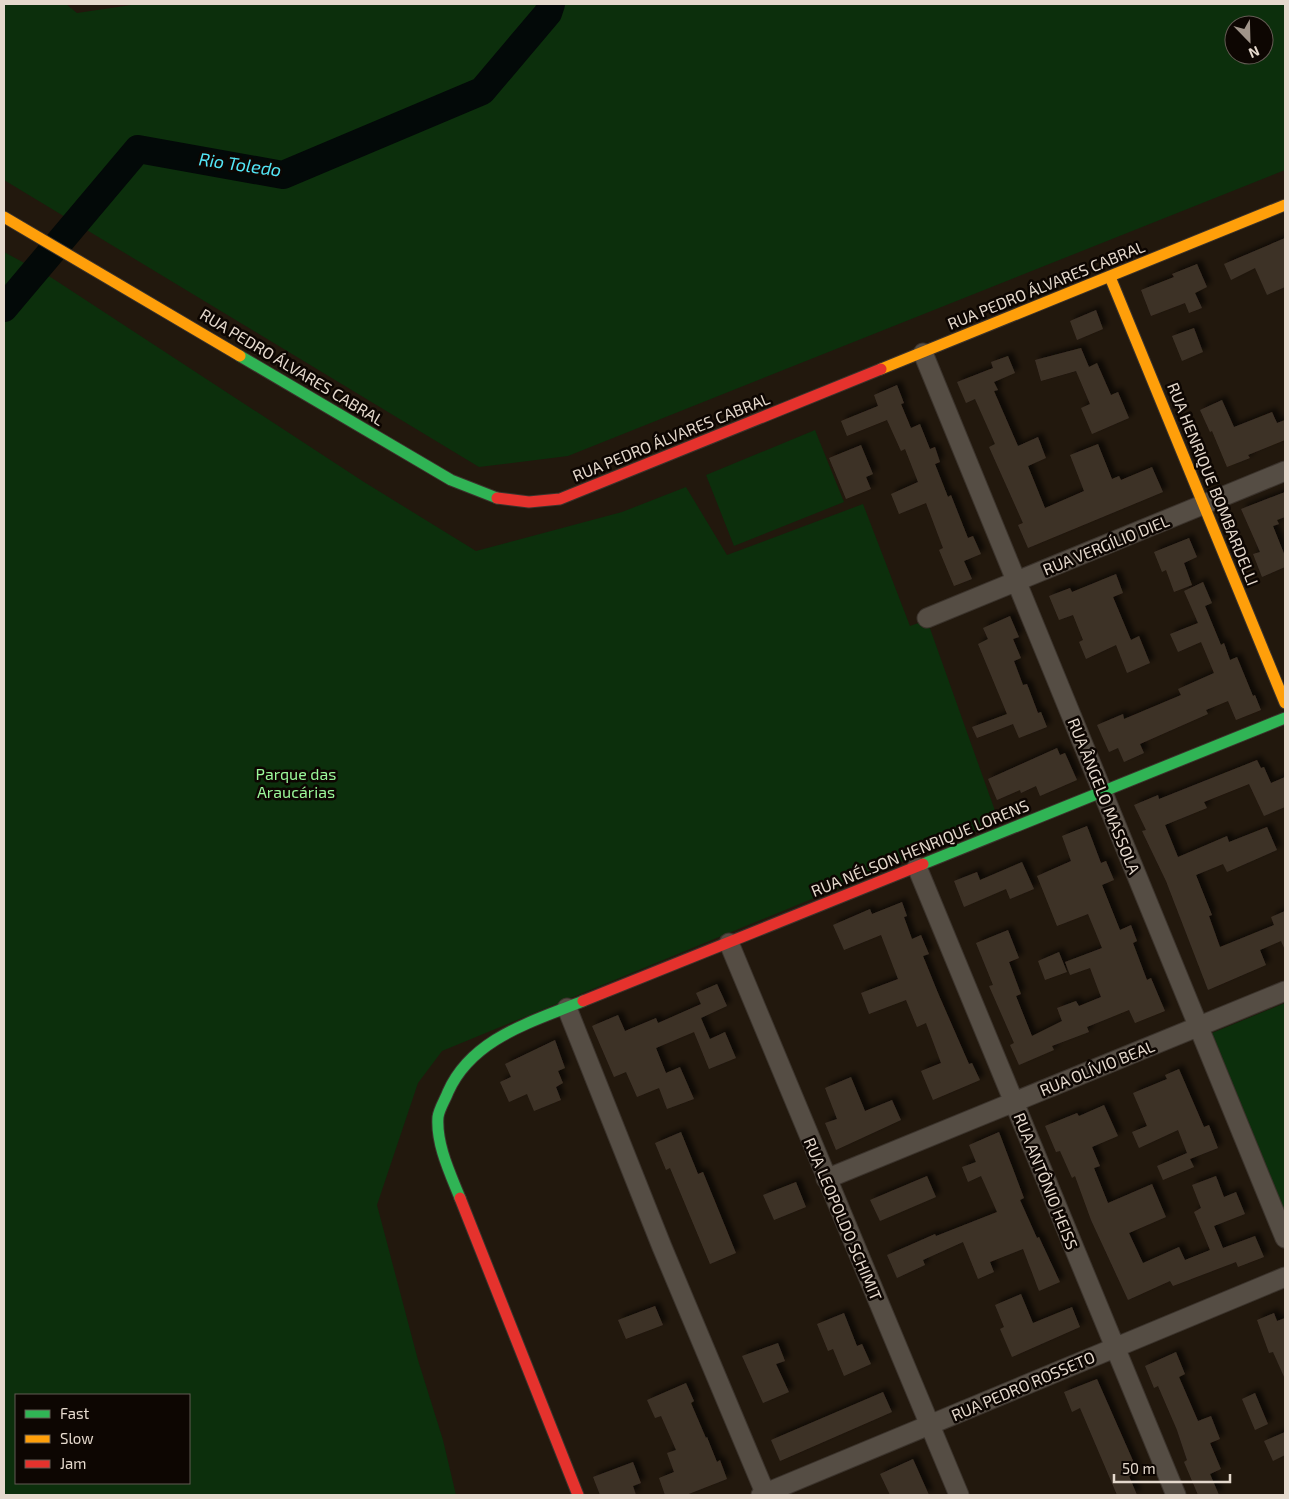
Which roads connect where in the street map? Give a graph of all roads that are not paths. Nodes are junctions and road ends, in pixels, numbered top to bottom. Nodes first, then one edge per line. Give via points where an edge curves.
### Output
1 (1285, 206) edge
2 (4, 217) edge
3 (1110, 277) junction
4 (923, 353) junction
5 (1285, 471) edge
6 (1204, 504) junction
7 (1017, 582) junction
8 (927, 618) dead end
9 (1285, 703) edge
10 (1285, 718) edge
11 (1103, 792) junction
12 (917, 867) junction
13 (729, 942) junction
14 (1285, 991) edge
15 (567, 1008) junction
16 (1199, 1026) junction
17 (1014, 1102) junction
18 (826, 1179) junction
19 (1285, 1238) edge
20 (1285, 1277) edge
21 (1115, 1348) junction
22 (930, 1425) junction
23 (578, 1495) edge
24 (764, 1495) edge
25 (960, 1495) edge
26 (1176, 1495) edge

1 - 3 street, RUA PEDRO ÁLVARES CABRAL
2 - 4 street, RUA PEDRO ÁLVARES CABRAL via 451,480 488,498 528,504 560,499
3 - 4 street, RUA PEDRO ÁLVARES CABRAL
3 - 6 street, RUA HENRIQUE BOMBARDELLI
4 - 7 street, RUA ÂNGELO MASSOLA
5 - 6 street, RUA VERGÍLIO DIEL
6 - 7 street, RUA VERGÍLIO DIEL
6 - 9 street, RUA HENRIQUE BOMBARDELLI
7 - 8 street, RUA VERGÍLIO DIEL
7 - 11 street, RUA ÂNGELO MASSOLA
10 - 11 street, RUA NÉLSON HENRIQUE LORENS
11 - 12 street, RUA NÉLSON HENRIQUE LORENS
11 - 16 street, RUA ÂNGELO MASSOLA
12 - 13 street, RUA NÉLSON HENRIQUE LORENS
12 - 17 street, RUA ANTÔNIO HEISS
13 - 15 street, RUA NÉLSON HENRIQUE LORENS
13 - 18 street, RUA LEOPOLDO SCHIMIT
14 - 16 street, RUA OLÍVIO BEAL
15 - 23 street, RUA NÉLSON HENRIQUE LORENS via 488,1043 455,1078 438,1117 442,1148
15 - 24 street
16 - 17 street, RUA OLÍVIO BEAL
16 - 19 street, RUA ÂNGELO MASSOLA
17 - 18 street, RUA OLÍVIO BEAL
17 - 21 street, RUA ANTÔNIO HEISS
18 - 22 street, RUA LEOPOLDO SCHIMIT
20 - 21 street, RUA PEDRO ROSSETO
21 - 22 street, RUA PEDRO ROSSETO
21 - 26 street, RUA ANTÔNIO HEISS
22 - 24 street, RUA PEDRO ROSSETO
22 - 25 street, RUA LEOPOLDO SCHIMIT

